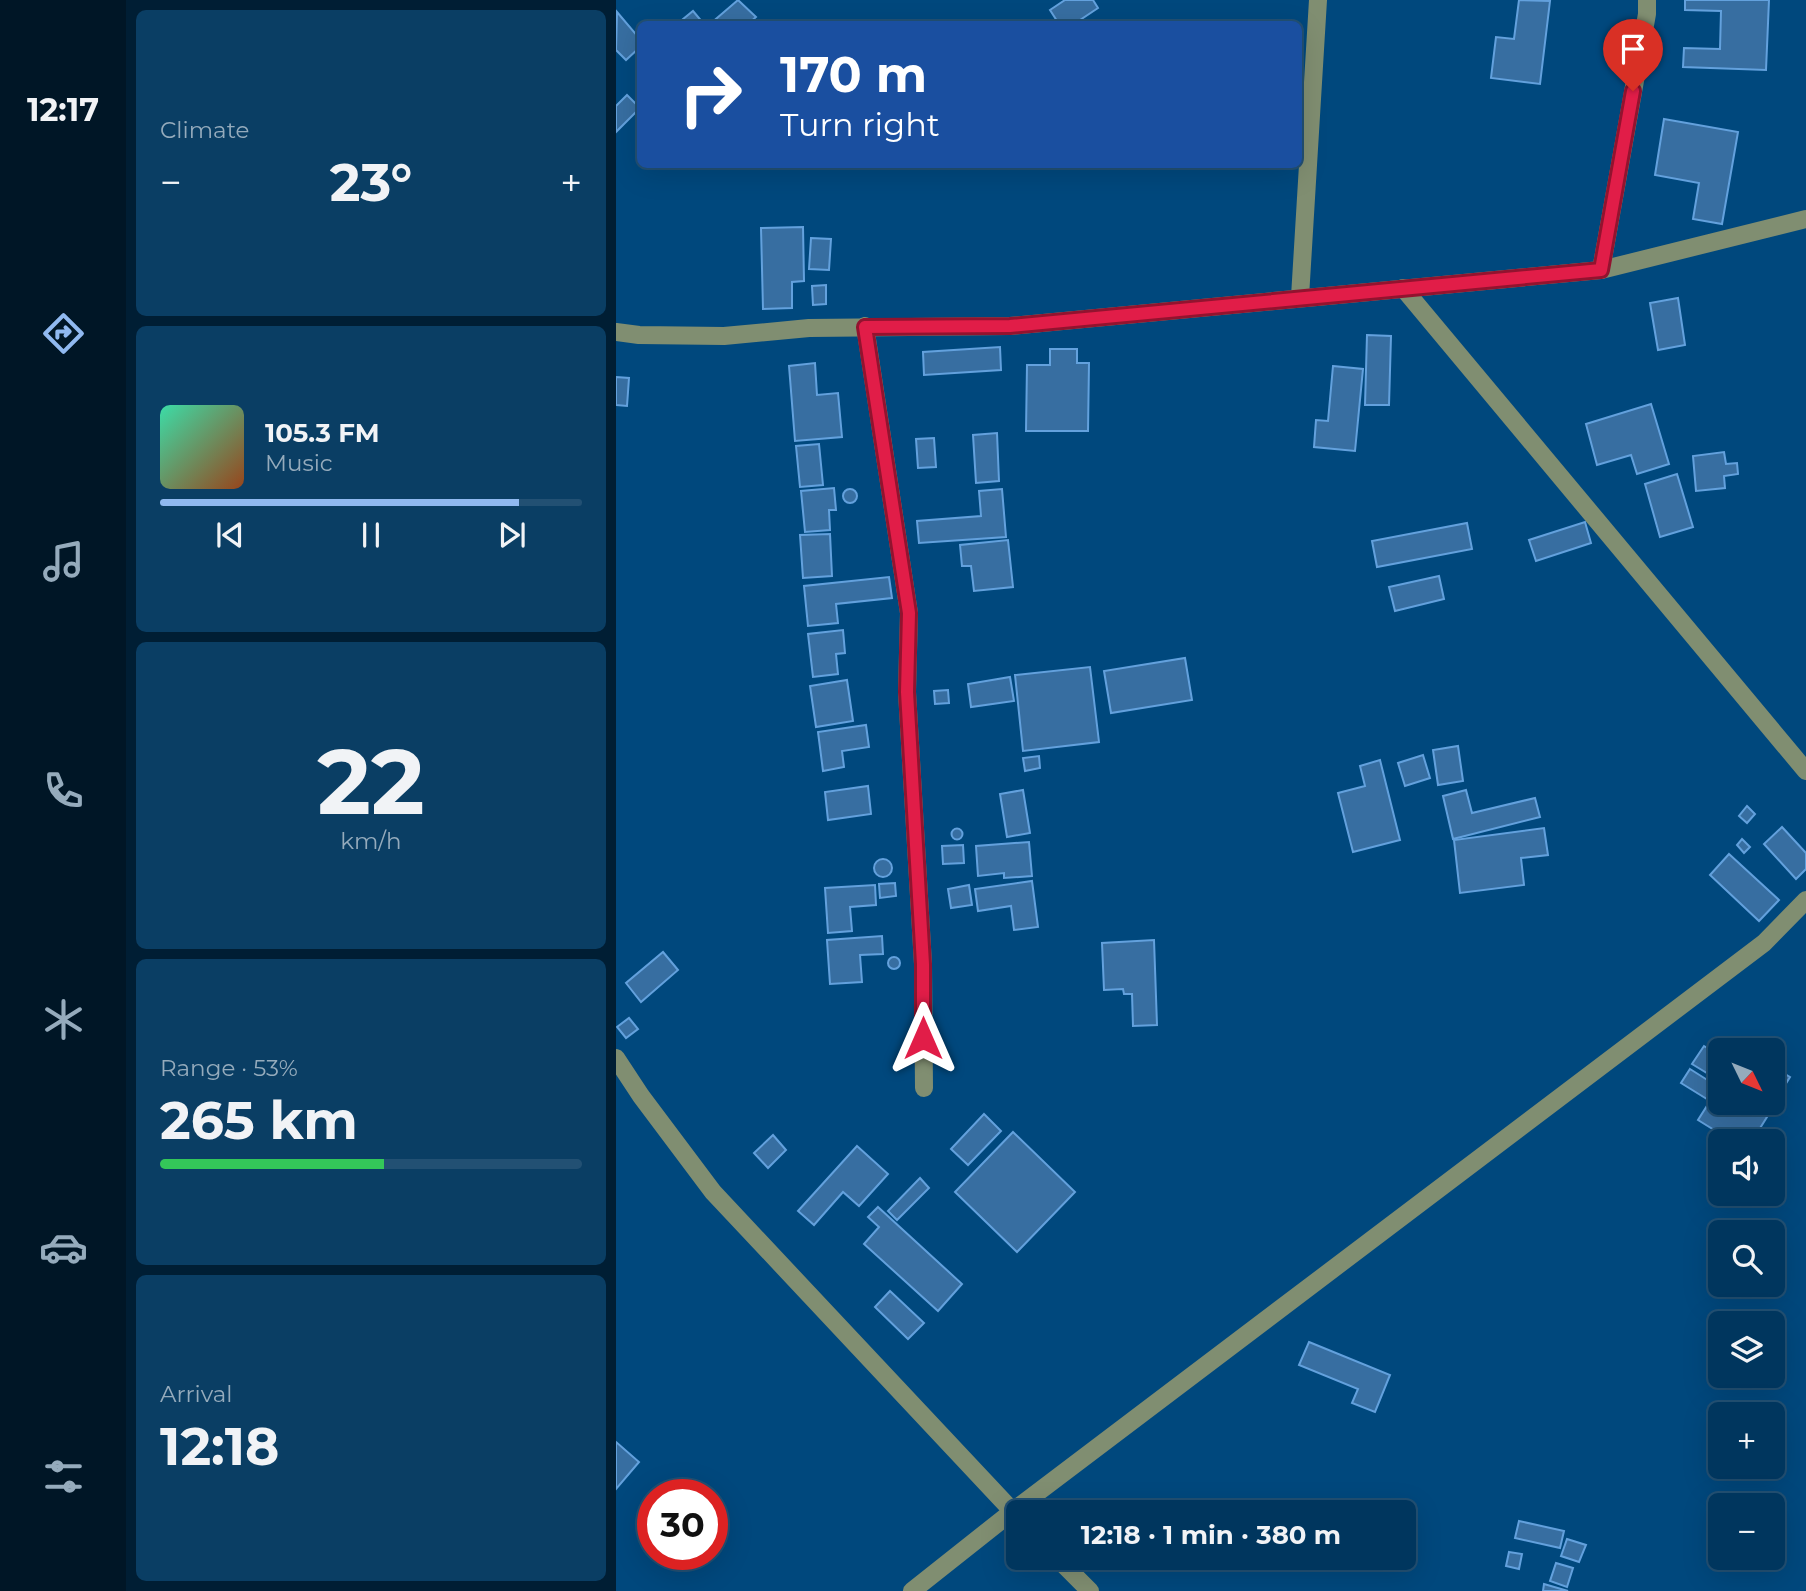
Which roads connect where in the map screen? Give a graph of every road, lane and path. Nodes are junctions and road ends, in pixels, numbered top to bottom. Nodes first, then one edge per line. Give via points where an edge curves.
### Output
1 (1318, 0) edge
2 (1647, 0) edge
3 (1806, 219) edge
4 (1601, 270) junction
5 (1403, 288) junction
6 (1300, 297) junction
7 (865, 327) junction
8 (616, 332) edge
9 (1806, 771) edge
10 (1806, 900) edge
11 (616, 1058) edge
12 (924, 1088) dead end
13 (1034, 1500) edge
14 (1006, 1503) edge
15 (1006, 1521) edge
16 (1069, 1570) edge
17 (912, 1591) edge
18 (1090, 1591) edge

1 - 6 street
2 - 4 street
3 - 4 street
4 - 5 street
5 - 6 street
5 - 9 street
6 - 7 street via 1010,326
7 - 8 street via 724,336
7 - 12 street via 909,613 907,692 923,964
10 - 13 street via 1764,943
11 - 14 street via 713,1192
15 - 17 street
16 - 18 street

